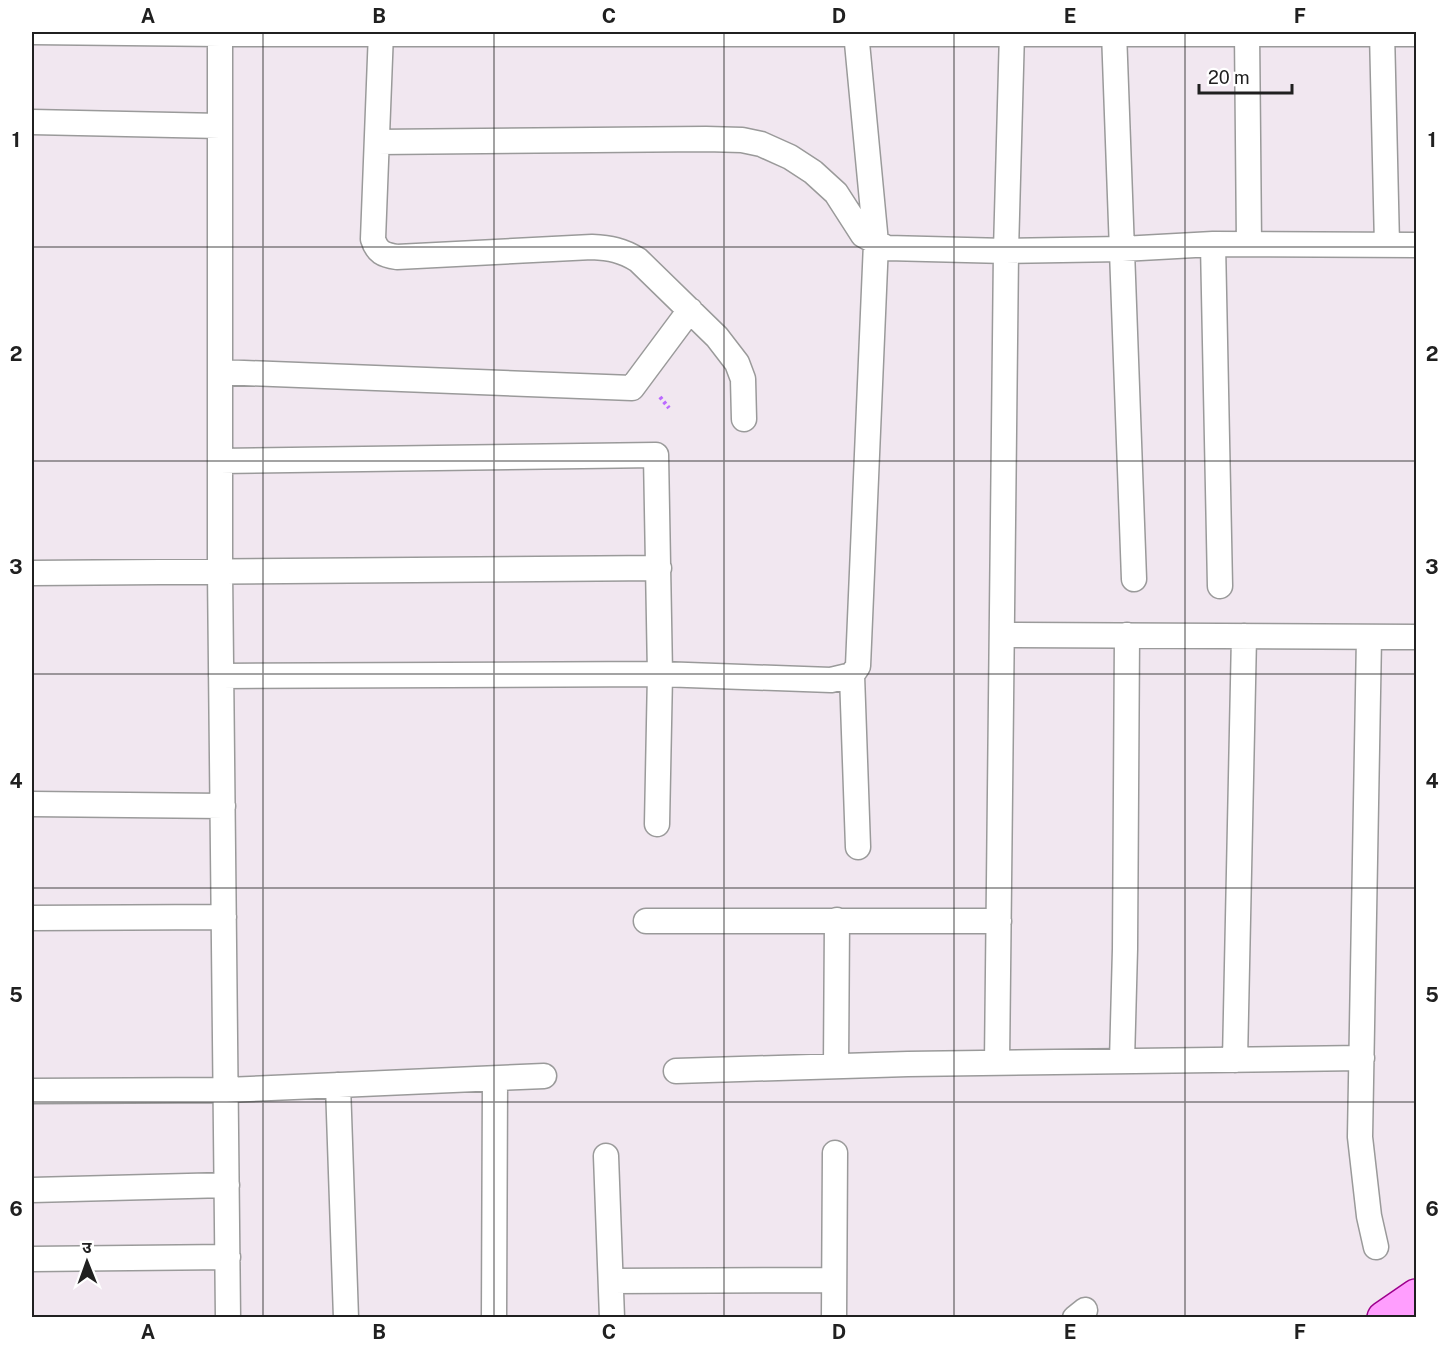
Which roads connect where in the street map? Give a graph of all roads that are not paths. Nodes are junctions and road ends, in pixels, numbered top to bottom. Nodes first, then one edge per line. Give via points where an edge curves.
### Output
1 (33, 32) edge
2 (220, 33) edge
3 (381, 33) edge
4 (565, 33) edge
5 (684, 33) edge
6 (856, 33) edge
7 (1012, 33) edge
8 (1114, 33) edge
9 (1247, 33) edge
10 (1382, 33) edge
11 (1416, 34) edge
12 (32, 122) edge
13 (220, 126) junction
14 (377, 142) junction
15 (876, 243) junction
16 (1213, 244) junction
17 (1249, 244) junction
18 (1387, 245) junction
19 (1416, 245) edge
20 (1122, 249) junction
21 (1006, 251) junction
22 (690, 310) junction
23 (220, 372) junction
24 (744, 419) dead end
25 (220, 461) junction
26 (659, 568) junction
27 (220, 572) junction
28 (32, 573) edge
29 (1134, 579) dead end
30 (1220, 586) dead end
31 (1003, 635) junction
32 (1127, 635) junction
33 (1244, 636) junction
34 (1369, 637) junction
35 (1416, 637) edge
36 (660, 674) junction
37 (852, 675) junction
38 (221, 676) junction
39 (32, 804) edge
40 (223, 806) junction
41 (657, 824) dead end
42 (858, 847) dead end
43 (224, 917) junction
44 (32, 918) edge
45 (837, 920) junction
46 (646, 921) dead end
47 (999, 921) junction
48 (1362, 1058) junction
49 (1235, 1060) junction
50 (1122, 1061) junction
51 (997, 1063) junction
52 (836, 1066) junction
53 (676, 1071) dead end
54 (544, 1076) dead end
55 (495, 1078) junction
56 (338, 1085) junction
57 (226, 1090) junction
58 (32, 1091) edge
59 (835, 1153) dead end
60 (606, 1156) dead end
61 (227, 1185) junction
62 (32, 1190) edge
63 (1376, 1247) dead end
64 (228, 1257) junction
65 (32, 1259) edge
66 (834, 1280) junction
67 (611, 1281) junction
68 (1416, 1296) edge
69 (228, 1317) edge
70 (346, 1317) edge
71 (494, 1317) edge
72 (612, 1317) edge
73 (834, 1317) edge
74 (1384, 1317) edge

1 - 2 street
2 - 3 street
2 - 13 street
3 - 4 street
3 - 14 street
4 - 5 street
5 - 6 street
6 - 7 street
6 - 15 street
7 - 8 street
7 - 21 street
8 - 9 street
8 - 20 street
9 - 10 street
9 - 17 street
10 - 11 street
10 - 18 street
12 - 13 street
13 - 23 street
14 - 15 street via 742,140 790,157 813,172 836,193 863,235
14 - 22 street via 373,238 376,249 385,255 611,248 638,260
15 - 21 street via 908,250
15 - 37 street via 858,666
16 - 17 street
16 - 20 street
16 - 30 street
17 - 18 street
18 - 19 street
20 - 21 street
20 - 29 street
21 - 31 street
22 - 23 street via 632,388
22 - 24 street via 737,363 744,386
23 - 25 street
25 - 26 street via 656,455
25 - 27 street
26 - 27 street
26 - 36 street
27 - 28 street
27 - 38 street
31 - 32 street
31 - 47 street
32 - 33 street
32 - 50 street
33 - 34 street
33 - 49 street
34 - 35 street
34 - 48 street
36 - 37 street via 831,680
36 - 38 street
36 - 41 street
37 - 42 street
38 - 40 street
39 - 40 street
40 - 43 street
43 - 44 street
43 - 57 street
45 - 46 street
45 - 47 street
45 - 52 street
47 - 51 street
48 - 49 street
48 - 63 street via 1360,1137 1368,1216
49 - 50 street
50 - 51 street
51 - 52 street
52 - 53 street
54 - 55 street
55 - 56 street
55 - 71 street
56 - 57 street
56 - 70 street
57 - 58 street
57 - 61 street
59 - 66 street
60 - 67 street
61 - 62 street
61 - 64 street
64 - 65 street
64 - 69 street
66 - 67 street
66 - 73 street
67 - 72 street
68 - 74 main road

